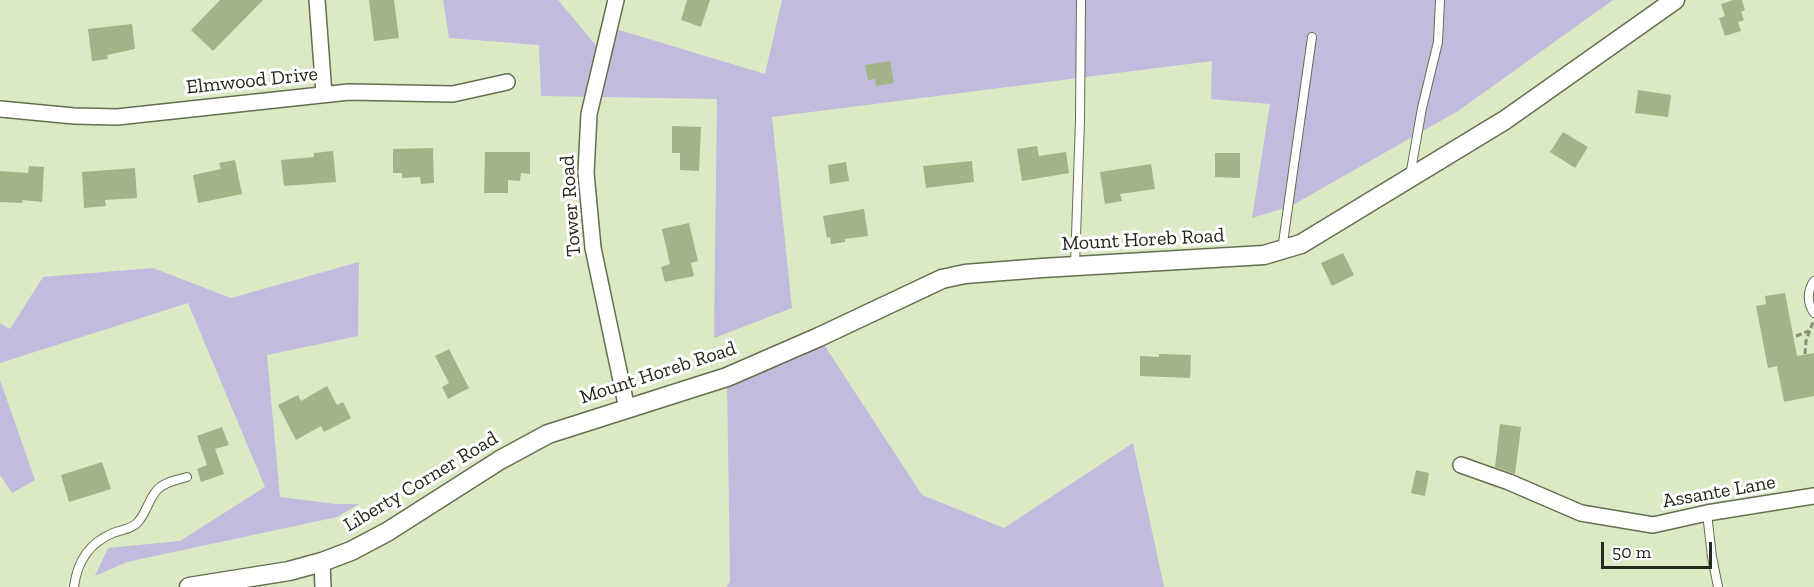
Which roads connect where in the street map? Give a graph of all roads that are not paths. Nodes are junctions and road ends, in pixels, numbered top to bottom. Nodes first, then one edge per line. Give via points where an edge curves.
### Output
1 (317, 0) edge
2 (616, 0) edge
3 (1081, 0) edge
4 (1440, 0) edge
5 (1675, 0) edge
6 (1312, 37) dead end
7 (507, 82) dead end
8 (324, 94) junction
9 (0, 109) edge
10 (1410, 178) junction
11 (1282, 251) junction
12 (1075, 266) junction
13 (1814, 280) edge
14 (1814, 313) edge
15 (627, 409) junction
16 (568, 427) joint
17 (1461, 465) dead end
18 (187, 477) dead end
19 (1814, 496) edge
20 (1707, 513) junction
21 (322, 562) junction
22 (74, 587) edge
23 (189, 587) edge
24 (323, 587) edge
25 (1718, 587) edge

1 - 8 street
2 - 15 street, Tower Road via 590,114 586,172 593,248
3 - 12 lane
4 - 10 lane via 1438,42
5 - 10 street, Mount Horeb Road via 1505,120
6 - 11 lane
7 - 8 street, Elmwood Drive via 453,94
8 - 9 street, Elmwood Drive via 117,117
10 - 11 street, Mount Horeb Road
11 - 12 street, Mount Horeb Road
12 - 15 street, Mount Horeb Road via 942,279 727,376
13 - 14 lane via 1808,293
15 - 16 street, Mount Horeb Road
16 - 21 street, Liberty Corner Road via 500,460 374,539
17 - 20 street, Assante Lane via 1581,513 1653,525
18 - 22 lane via 158,489 138,522 111,534 85,553
19 - 20 street, Assante Lane
20 - 25 lane
21 - 23 street, Liberty Corner Road
21 - 24 street

